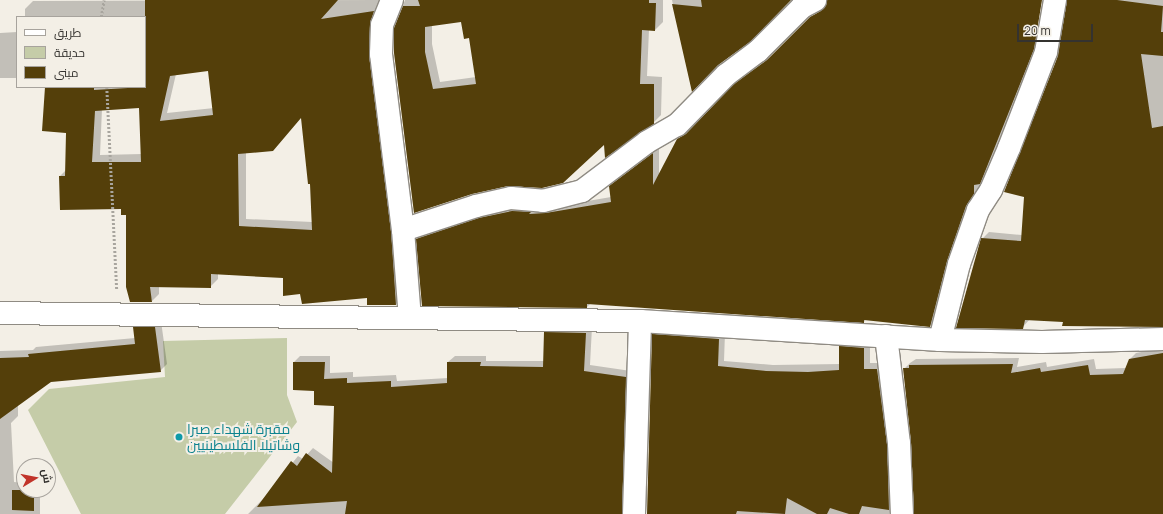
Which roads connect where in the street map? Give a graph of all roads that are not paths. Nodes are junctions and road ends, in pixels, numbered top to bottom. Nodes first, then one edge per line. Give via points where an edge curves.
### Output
1 (392, 0) edge
2 (815, 0) edge
3 (1055, 0) edge
4 (403, 230) junction
5 (0, 313) edge
6 (410, 318) junction
7 (640, 321) junction
8 (886, 336) junction
9 (1163, 339) edge
10 (940, 340) junction
11 (634, 514) edge
12 (902, 514) edge

1 - 4 street via 382,25 381,54
2 - 4 street via 802,7 758,51 726,75 677,125 647,142 582,191 543,201 512,198 476,206
3 - 10 street via 1046,52 991,190 978,210 959,264
4 - 6 street
5 - 6 street
6 - 7 street
7 - 8 street
7 - 11 street
8 - 10 street
8 - 12 street via 899,443
9 - 10 street via 1042,342

